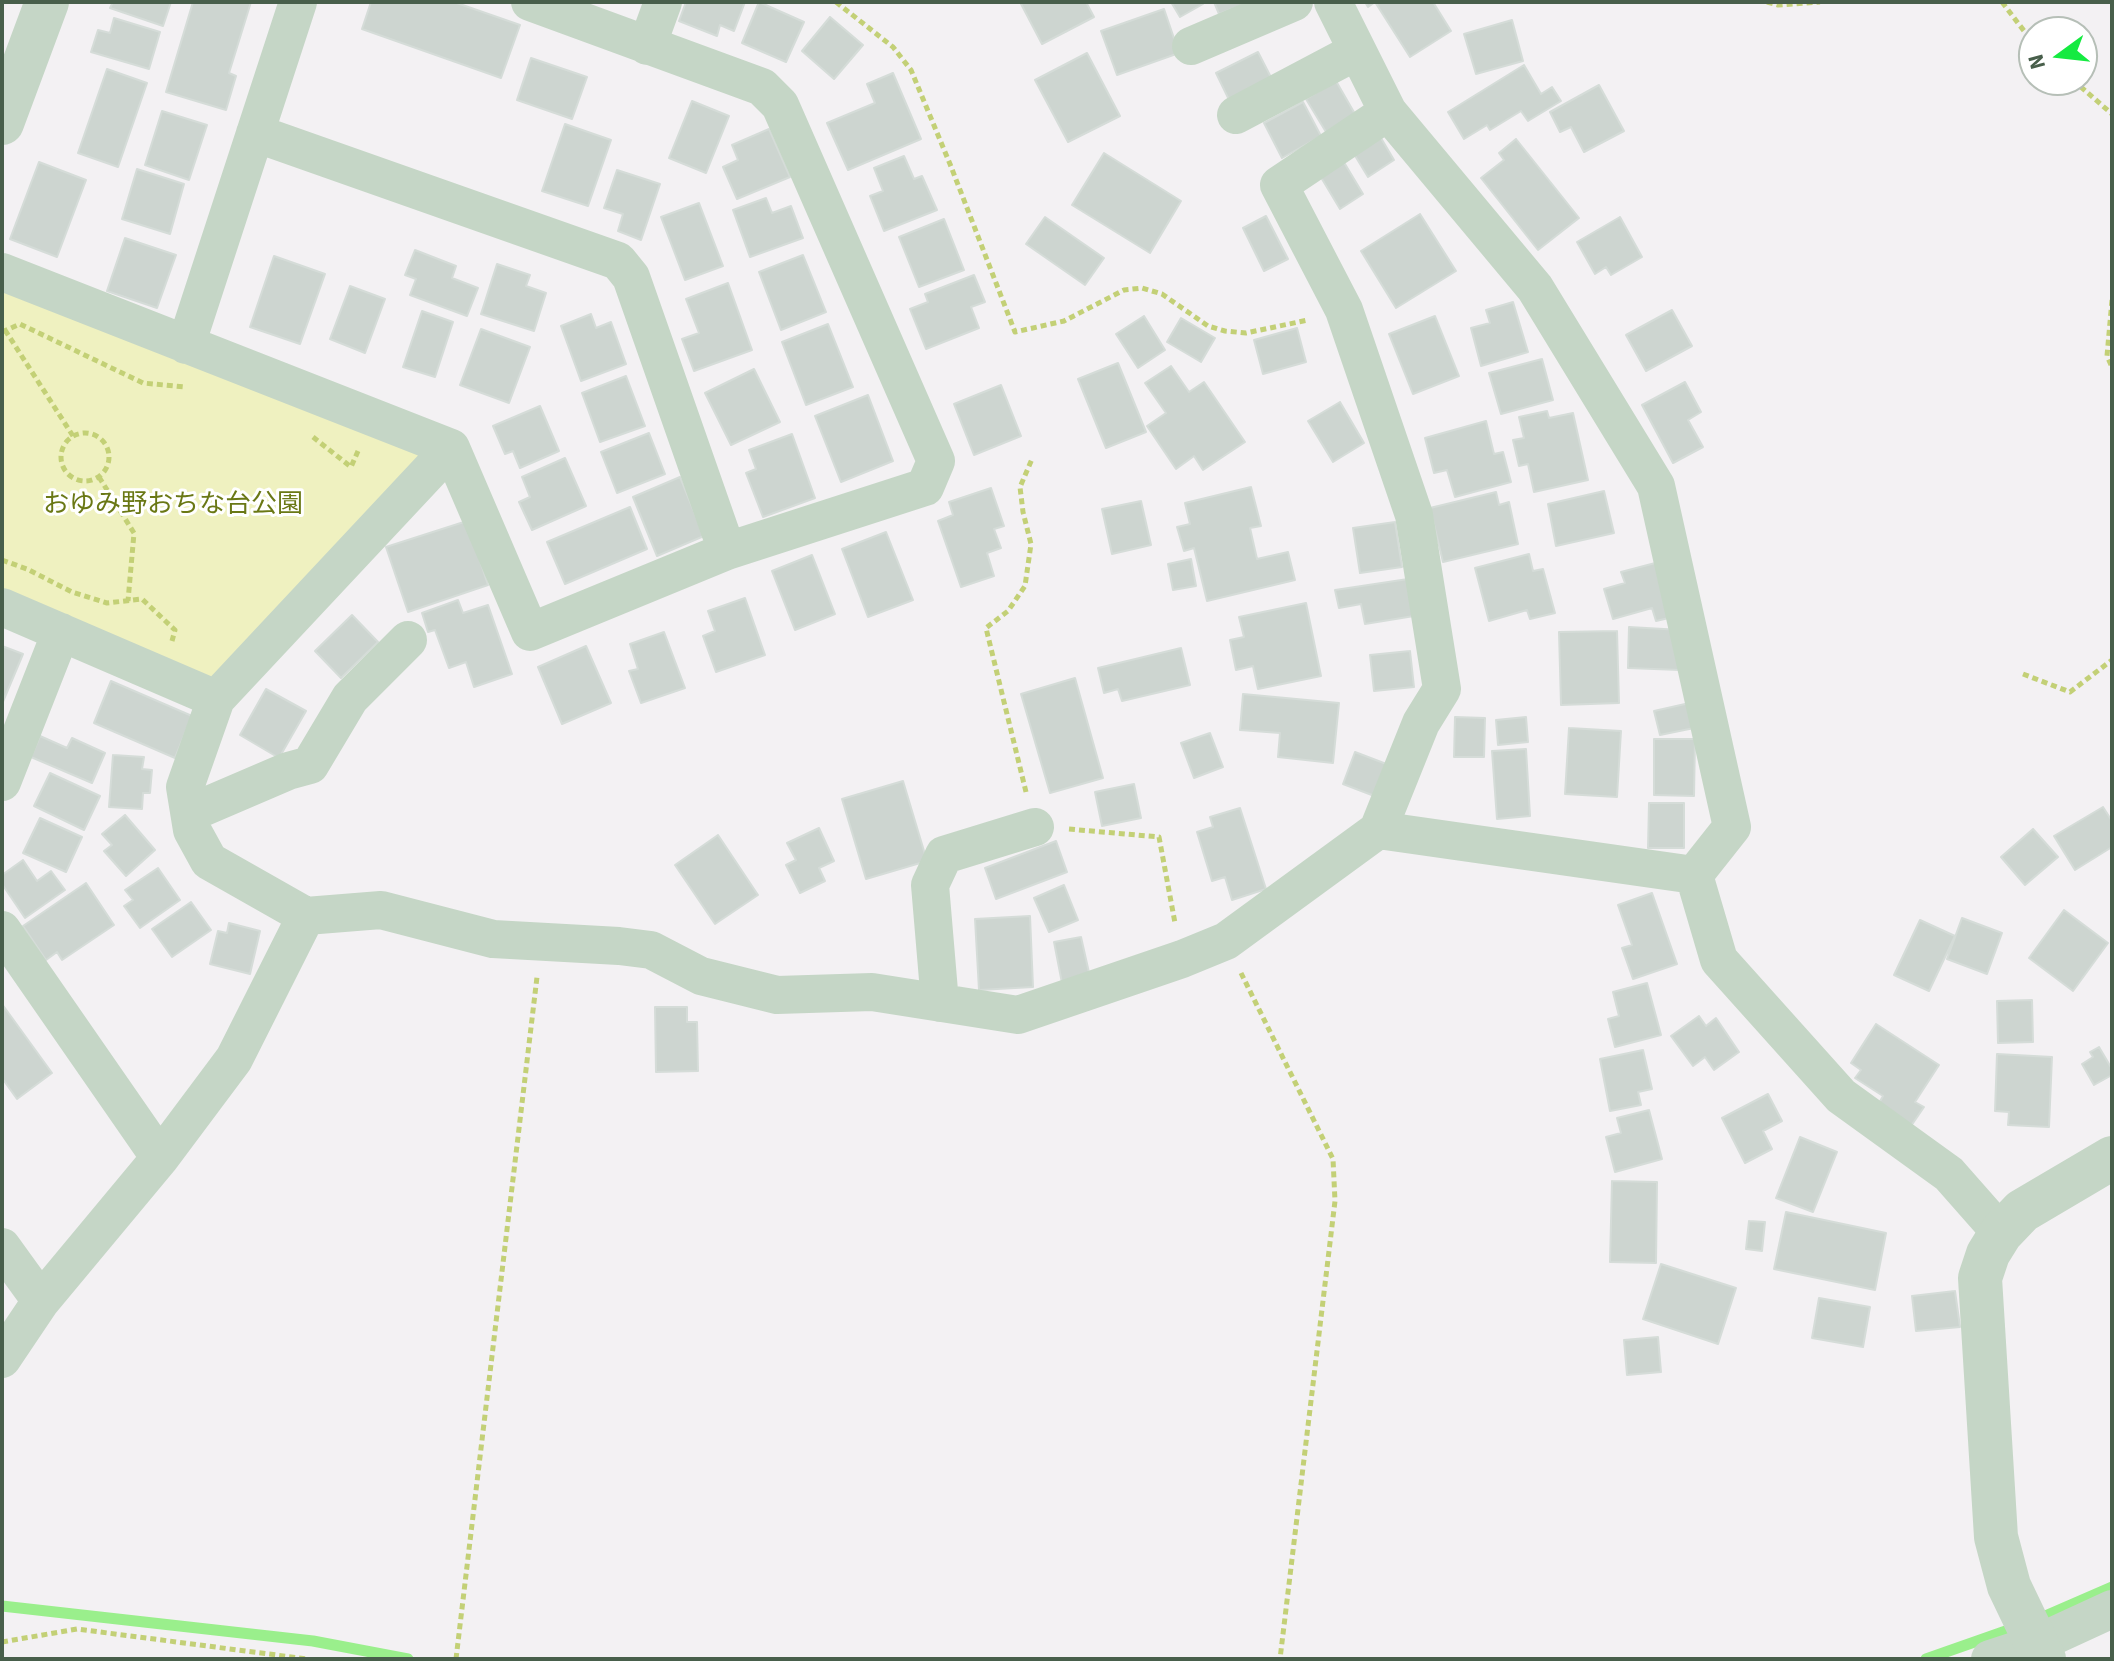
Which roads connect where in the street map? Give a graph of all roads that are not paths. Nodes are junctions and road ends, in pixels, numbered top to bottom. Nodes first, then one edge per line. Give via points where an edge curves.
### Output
1 (47, 2) edge
2 (298, 2) edge
3 (530, 2) edge
4 (663, 2) edge
5 (1294, 2) edge
6 (1333, 2) edge
7 (647, 46) junction
8 (1191, 46) dead end
9 (1357, 51) junction
10 (1388, 112) junction
11 (1236, 115) dead end
12 (2, 123) edge
13 (255, 133) junction
14 (2, 272) edge
15 (186, 345) junction
16 (451, 448) junction
17 (727, 551) junction
18 (2, 607) edge
19 (61, 632) junction
20 (408, 640) dead end
21 (216, 699) junction
22 (2, 782) edge
23 (190, 813) junction
24 (1035, 827) road end
25 (1378, 830) junction
26 (1694, 875) junction
27 (306, 916) junction
28 (2, 930) edge
29 (940, 1003) junction
30 (160, 1158) junction
31 (2112, 1158) edge
32 (2001, 1233) junction
33 (2, 1247) edge
34 (41, 1301) junction
35 (2, 1359) edge
36 (2112, 1609) edge
37 (2040, 1652) edge
38 (1990, 1659) edge

1 - 12 street
2 - 13 street
3 - 7 street
4 - 7 street
5 - 8 street
6 - 9 street
7 - 17 street via 762,87 780,105 936,461 925,487
9 - 10 street
9 - 11 street
10 - 25 street via 1279,185 1344,310 1414,515 1442,689 1421,723
10 - 26 street via 1535,288 1656,486 1732,827
13 - 15 street
13 - 17 street via 618,261 631,277
14 - 15 street
15 - 16 street
16 - 17 street via 530,632
16 - 21 street
18 - 19 street
19 - 21 street
19 - 22 street
20 - 23 street via 350,698 310,765
21 - 23 street via 185,787
23 - 27 street via 192,830 209,861
24 - 29 street via 944,855 930,885
25 - 26 street
25 - 29 street via 1226,941 1182,959 1018,1015
26 - 32 street via 1719,960 1841,1096 1949,1174
27 - 29 street via 381,910 493,939 651,950 701,976 777,995 872,992
27 - 30 street via 234,1059
28 - 30 street
30 - 34 street
31 - 32 street via 2022,1211
32 - 37 street via 1980,1278 1996,1537 2009,1586
33 - 34 street
34 - 35 street
36 - 37 street
37 - 38 street

